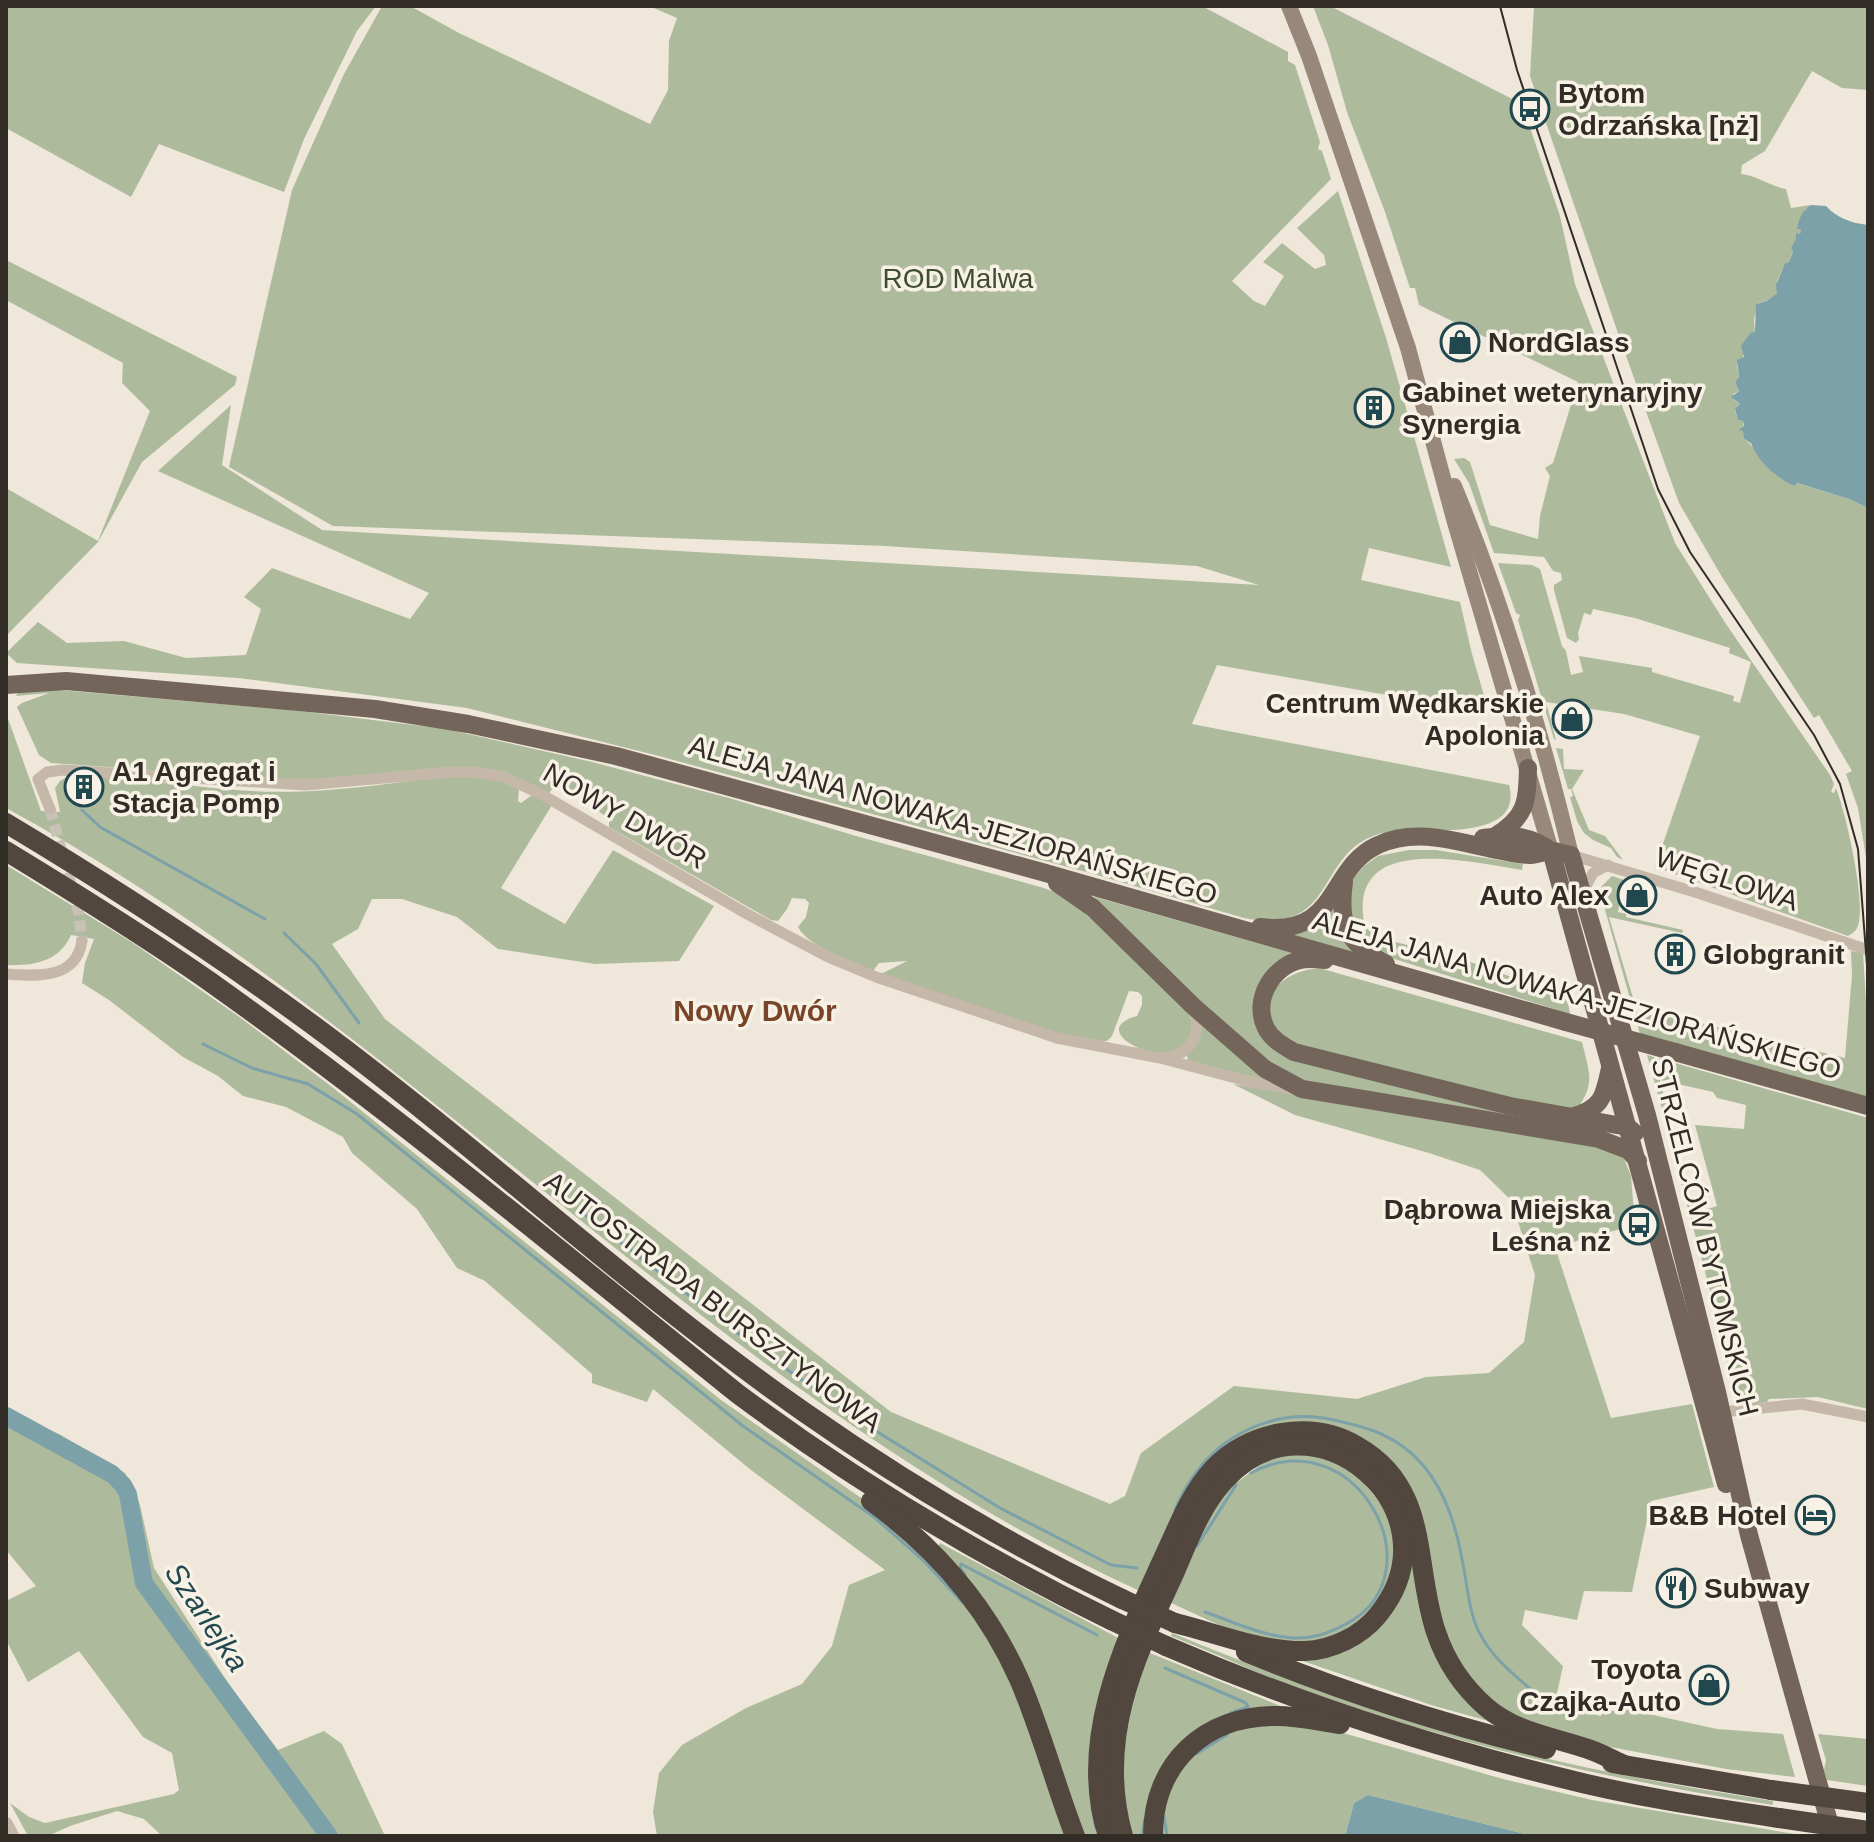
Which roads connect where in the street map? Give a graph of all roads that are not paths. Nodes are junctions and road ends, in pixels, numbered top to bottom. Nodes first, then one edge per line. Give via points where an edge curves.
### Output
1 (1289, 6) edge
2 (1296, 6) edge
3 (1301, 35) junction
4 (1431, 428) junction
5 (6, 685) edge
6 (1528, 768) junction
7 (50, 809) tunnel mouth
8 (6, 823) edge
9 (1494, 837) junction
10 (1461, 840) junction
11 (6, 851) edge
12 (1551, 851) junction
13 (1531, 855) junction
14 (1571, 855) junction
15 (1608, 865) junction
16 (1042, 872) junction
17 (1344, 878) junction
18 (1563, 896) junction
19 (1582, 896) junction
20 (1214, 921) junction
21 (82, 941) tunnel mouth
22 (1868, 950) edge
23 (1355, 961) junction
24 (6, 974) edge
25 (1410, 976) junction
26 (1193, 1006) junction
27 (1160, 1058) junction
28 (1611, 1061) junction
29 (1312, 1092) junction
30 (1642, 1097) junction
31 (1859, 1104) edge
32 (1571, 1117) junction
33 (1628, 1127) junction
34 (1599, 1139) junction
35 (1638, 1161) junction
36 (1660, 1163) junction
37 (1722, 1412) junction
38 (1868, 1417) edge
39 (795, 1437) junction
40 (1175, 1623) junction
41 (1414, 1738) junction
42 (1624, 1765) junction
43 (1868, 1803) edge
44 (6, 1824) edge
45 (1868, 1831) edge
46 (12, 1836) edge
47 (1075, 1836) edge
48 (1108, 1836) edge
49 (1123, 1836) edge
50 (1153, 1836) edge
51 (1822, 1836) edge
52 (1833, 1836) edge

1 - 3 main road, STRZELCÓW BYTOMSKICH
2 - 3 main road, STRZELCÓW BYTOMSKICH
3 - 4 main road, STRZELCÓW BYTOMSKICH
4 - 6 main road, STRZELCÓW BYTOMSKICH
4 - 14 main road, STRZELCÓW BYTOMSKICH via 1478,545
5 - 16 main road, ALEJA JANA NOWAKA-JEZIORAŃSKIEGO via 66,681 303,701 468,724 616,756
6 - 9 main road via 1523,812
6 - 12 main road, STRZELCÓW BYTOMSKICH
7 - 27 street, NOWY DWÓR via 38,779 63,770 306,785 450,772 504,777 850,966 1057,1038
8 - 40 highway, AUTOSTRADA BURSZTYNOWA, bridge via 126,895 326,1035 804,1413 971,1518
9 - 10 main road
9 - 12 main road via 1527,837
10 - 13 main road
10 - 17 main road via 1402,838 1381,843 1357,858
11 - 39 highway, AUTOSTRADA BURSZTYNOWA via 120,921 291,1041
12 - 13 main road
12 - 14 main road
12 - 18 main road, STRZELCÓW BYTOMSKICH
13 - 18 main road
14 - 15 street, WĘGLOWA
14 - 19 main road, STRZELCÓW BYTOMSKICH
15 - 19 street via 1588,878
15 - 22 street, WĘGLOWA
16 - 20 main road, ALEJA JANA NOWAKA-JEZIORAŃSKIEGO
16 - 26 main road via 1093,908
17 - 20 main road via 1328,903 1291,927
17 - 25 main road via 1341,916 1348,933 1376,958
18 - 28 main road, STRZELCÓW BYTOMSKICH
19 - 30 main road, STRZELCÓW BYTOMSKICH
20 - 23 main road, ALEJA JANA NOWAKA-JEZIORAŃSKIEGO
21 - 24 street via 78,956 63,971
23 - 25 main road, ALEJA JANA NOWAKA-JEZIORAŃSKIEGO
23 - 32 main road via 1303,959 1275,973 1262,1014 1277,1041 1323,1061
25 - 31 main road, ALEJA JANA NOWAKA-JEZIORAŃSKIEGO, bridge
26 - 27 street via 1198,1021 1191,1044 1174,1057
26 - 29 main road via 1265,1069
27 - 29 street, NOWY DWÓR
28 - 32 main road via 1601,1099 1591,1110
28 - 33 main road, STRZELCÓW BYTOMSKICH
29 - 34 main road
30 - 33 main road
30 - 36 main road, STRZELCÓW BYTOMSKICH
32 - 33 main road
33 - 34 main road
33 - 35 main road, STRZELCÓW BYTOMSKICH
33 - 36 main road
34 - 35 main road via 1628,1150
35 - 51 main road, STRZELCÓW BYTOMSKICH
36 - 37 main road, STRZELCÓW BYTOMSKICH
37 - 38 street via 1802,1404
37 - 52 main road, STRZELCÓW BYTOMSKICH via 1753,1550
39 - 41 highway, AUTOSTRADA BURSZTYNOWA, bridge via 959,1541 1111,1620 1268,1688
39 - 47 highway via 814,1460 932,1551 979,1605 1020,1681
40 - 42 highway, AUTOSTRADA BURSZTYNOWA via 1398,1709 1502,1739
40 - 49 highway via 1279,1650 1307,1651 1352,1637 1388,1603 1401,1570 1403,1540 1392,1501 1365,1468 1308,1446 1264,1452 1241,1465 1212,1495 1148,1632 1122,1703 1113,1780
41 - 45 highway, AUTOSTRADA BURSZTYNOWA, bridge via 1645,1796
41 - 50 highway via 1279,1716 1223,1725 1192,1744 1170,1770 1156,1802
42 - 43 highway, AUTOSTRADA BURSZTYNOWA, bridge
42 - 48 highway via 1528,1731 1483,1705 1452,1669 1436,1631 1412,1514 1398,1484 1378,1461 1341,1438 1311,1431 1279,1433 1232,1453 1213,1469 1182,1519 1130,1635 1099,1742 1098,1791
44 - 46 street

